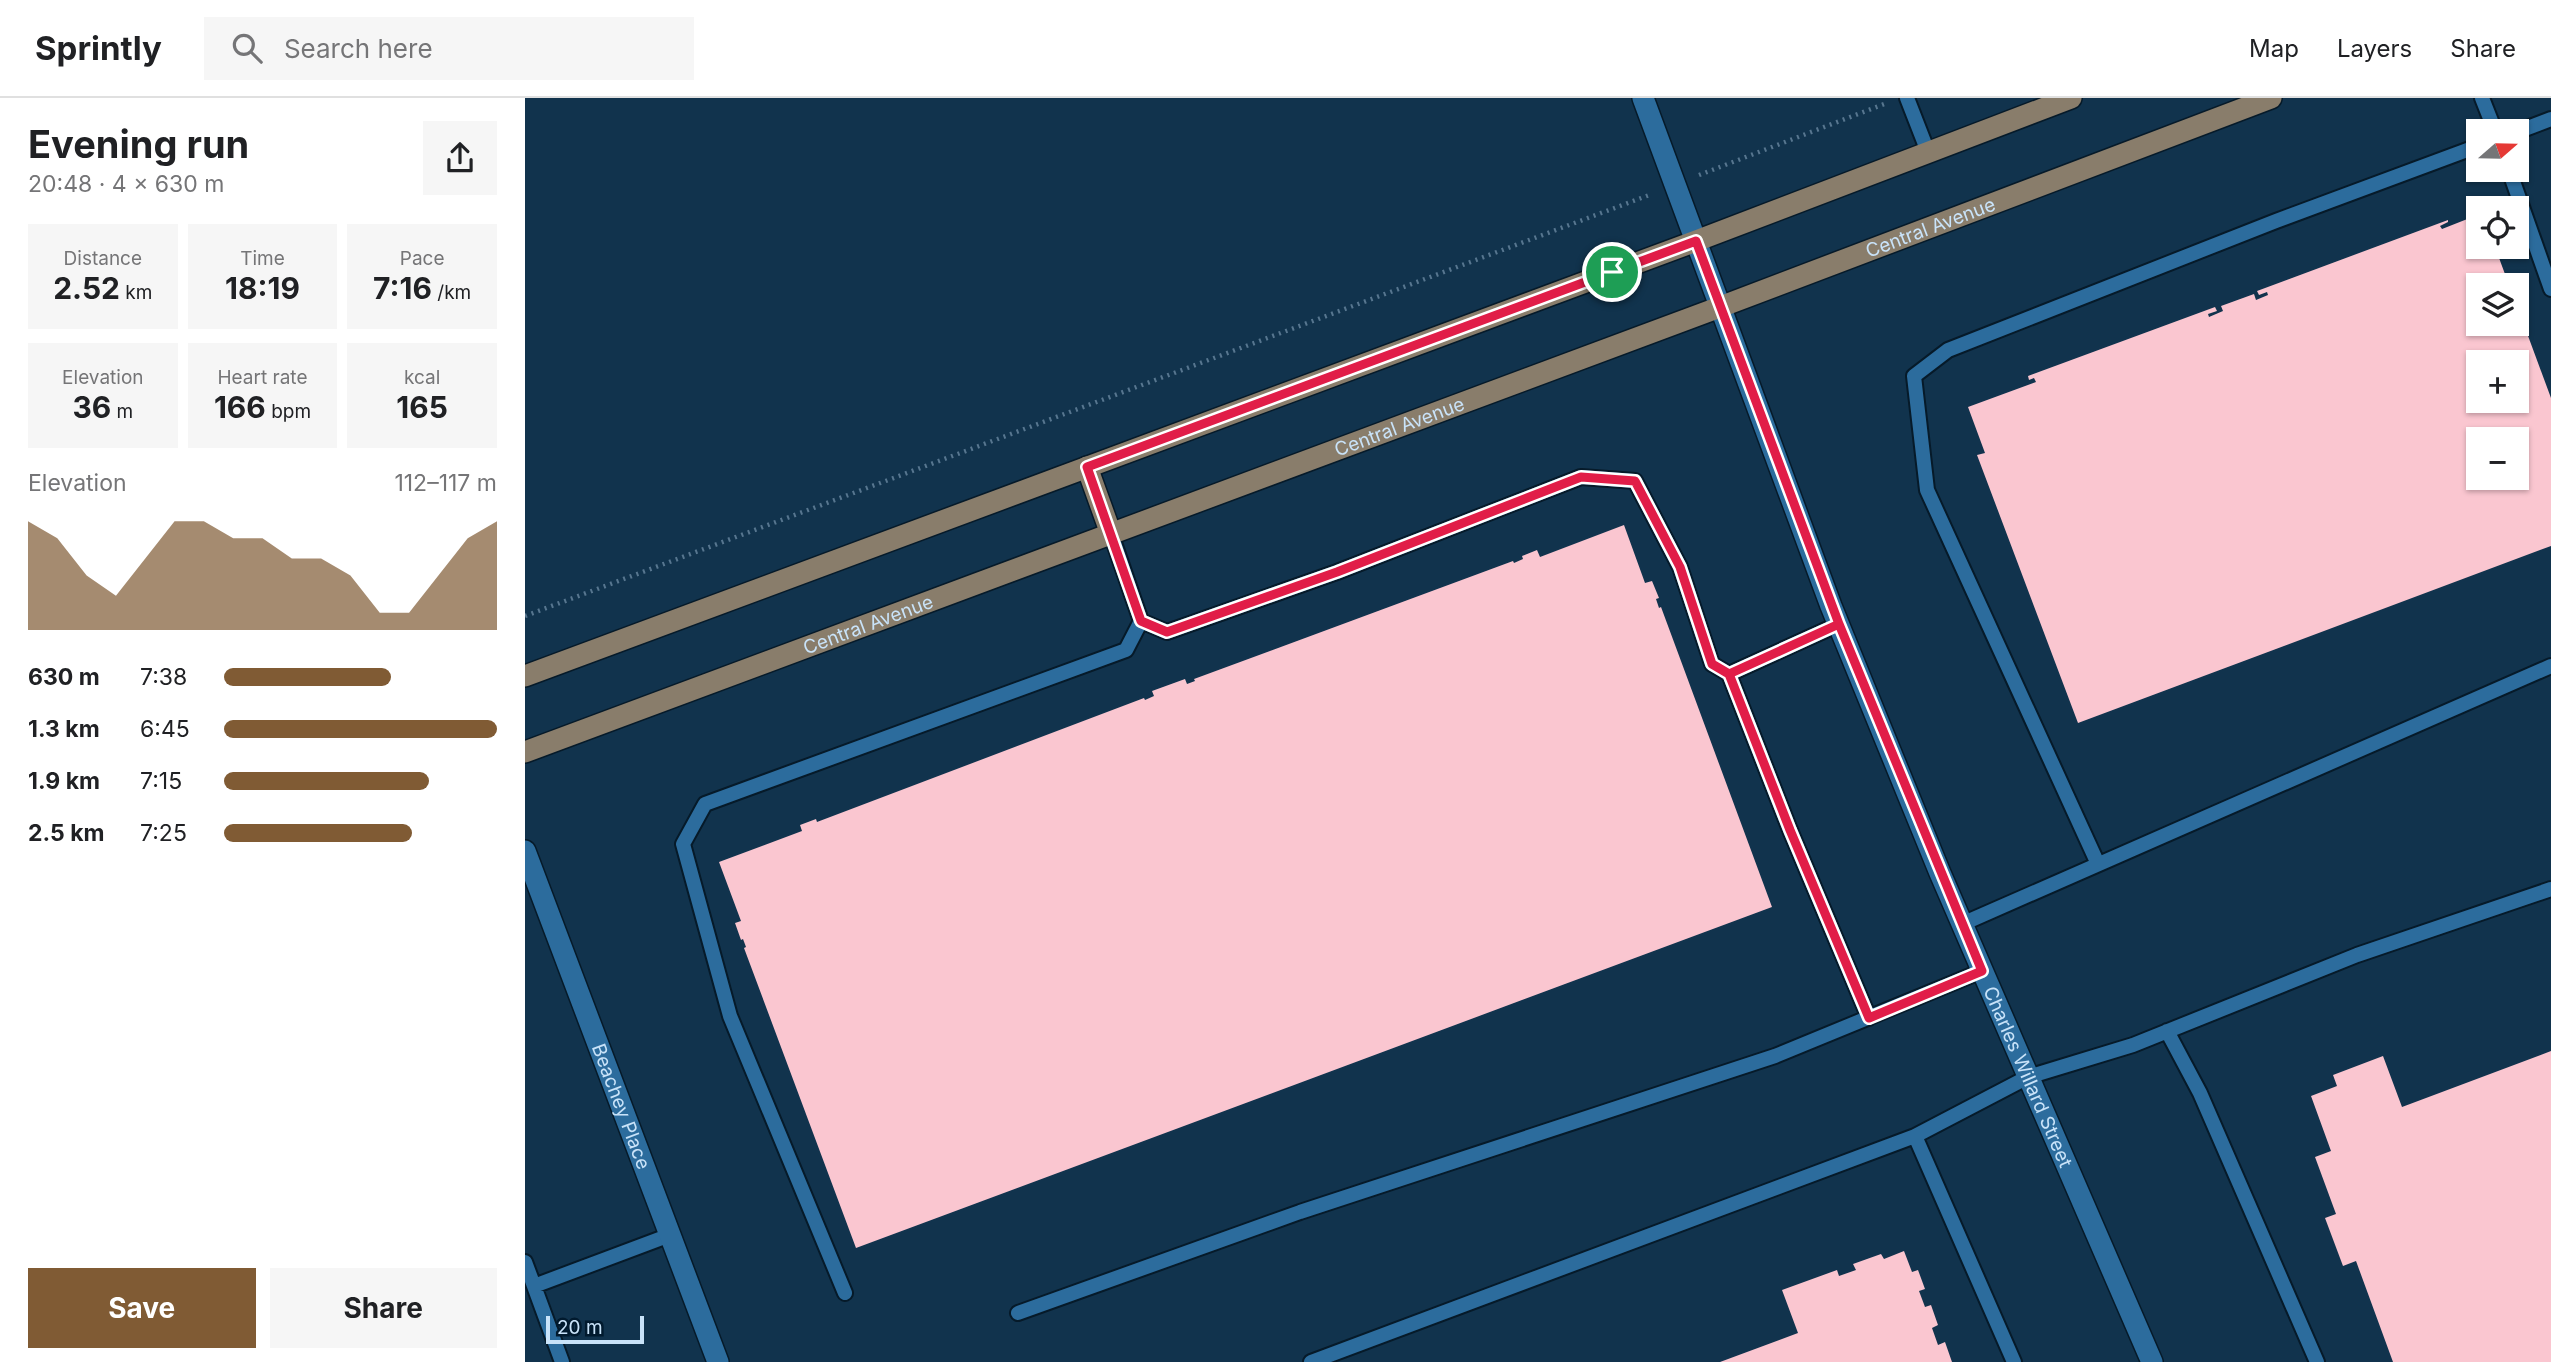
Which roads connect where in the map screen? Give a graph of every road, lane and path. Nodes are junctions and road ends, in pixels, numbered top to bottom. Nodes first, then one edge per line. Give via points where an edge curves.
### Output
1 (1643, 98) edge
2 (1907, 98) edge
3 (2071, 98) edge
4 (2271, 98) edge
5 (2483, 98) edge
6 (1881, 106) dead end
7 (2491, 119) edge
8 (2551, 119) edge
9 (2529, 127) edge
10 (2466, 150) edge
11 (1929, 152) junction
12 (1710, 171) dead end
13 (2513, 182) edge
14 (1646, 197) dead end
15 (1696, 241) junction
16 (2551, 289) edge
17 (1720, 307) junction
18 (1087, 467) junction
19 (1111, 534) junction
20 (525, 616) edge
21 (1141, 621) junction
22 (1839, 624) junction
23 (2551, 666) edge
24 (1729, 674) junction
25 (525, 676) edge
26 (525, 752) edge
27 (525, 851) edge
28 (2098, 864) junction
29 (2551, 889) edge
30 (1962, 924) junction
31 (1982, 971) junction
32 (1869, 1018) junction
33 (2167, 1031) junction
34 (2028, 1077) junction
35 (1915, 1136) junction
36 (670, 1235) junction
37 (525, 1262) edge
38 (534, 1286) junction
39 (845, 1293) dead end
40 (1018, 1313) dead end
41 (562, 1362) edge
42 (718, 1362) edge
43 (1311, 1362) edge
44 (2014, 1362) edge
45 (2152, 1362) edge
46 (2317, 1362) edge

1 - 15 street, Charles Willard Street
2 - 11 lane
3 - 11 main road
4 - 17 main road, Central Avenue
5 - 7 lane
6 - 12 path
8 - 9 lane
10 - 28 lane via 1948,350 1914,376 1927,490
11 - 15 main road
13 - 16 lane
14 - 20 path
15 - 17 street, Charles Willard Street
15 - 18 main road
17 - 19 main road, Central Avenue
17 - 22 street, Charles Willard Street
18 - 19 main road
18 - 25 main road
19 - 21 lane
19 - 26 main road, Central Avenue
21 - 24 lane via 1167,632 1581,477 1635,481 1680,567 1712,664
21 - 39 lane via 1126,650 705,804 683,844 730,1016
22 - 24 lane
22 - 30 street, Charles Willard Street
23 - 28 lane
24 - 32 lane
27 - 36 street, Beachey Place
28 - 30 lane
29 - 33 lane via 2357,955
30 - 31 street, Charles Willard Street
31 - 32 lane
31 - 34 street, Charles Willard Street
32 - 40 lane via 1775,1056 1300,1212
33 - 34 lane
33 - 46 lane via 2200,1093
34 - 35 lane
34 - 45 street, Charles Willard Street
35 - 43 lane
35 - 44 lane
36 - 38 lane
36 - 42 street, Beachey Place
37 - 38 lane
38 - 41 lane

